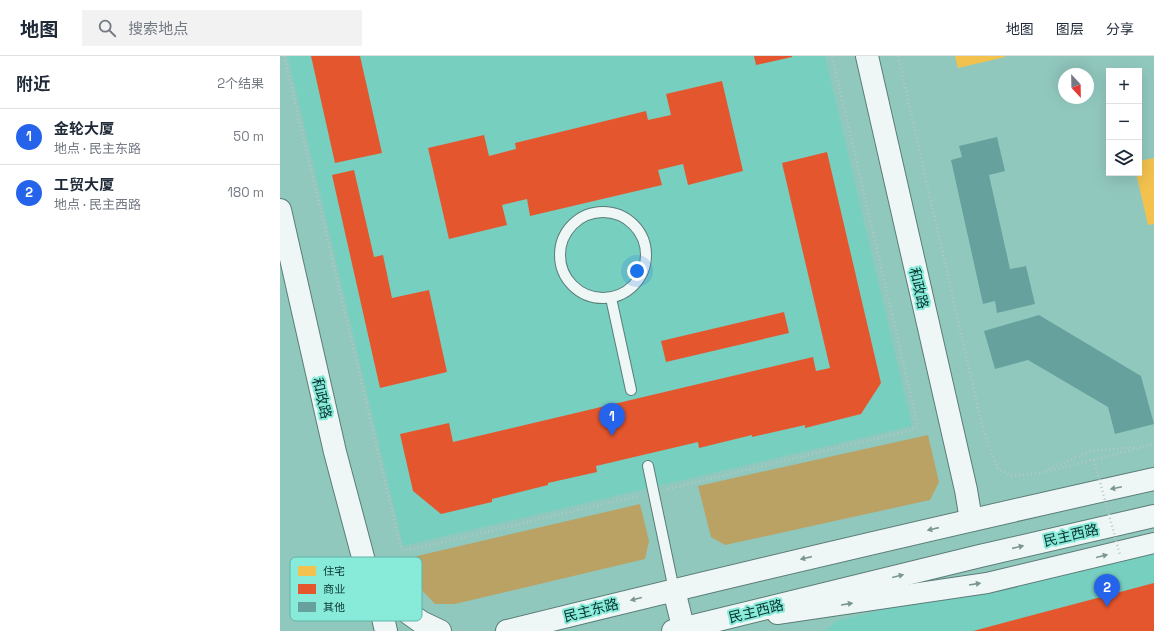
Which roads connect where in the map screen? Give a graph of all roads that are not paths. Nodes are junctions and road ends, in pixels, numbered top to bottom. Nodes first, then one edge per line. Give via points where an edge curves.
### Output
1 (867, 56) edge
2 (280, 210) edge
3 (611, 298) junction
4 (631, 390) dead end
5 (648, 466) dead end
6 (1154, 480) edge
7 (1154, 516) edge
8 (971, 520) junction
9 (1154, 543) edge
10 (363, 557) edge
11 (674, 590) junction
12 (384, 621) edge
13 (420, 621) edge
14 (679, 630) edge
15 (386, 631) edge
16 (440, 631) edge
17 (507, 631) edge

1 - 8 main road, 和政路
2 - 10 main road, 和政路 via 335,452
3 - 3 lane via 627,292 639,280 646,264 646,247 640,231 628,219 612,213 595,212 579,219 567,231 560,246 560,263 567,279 578,291 594,298
3 - 4 lane
5 - 11 lane
6 -> 8 main road
14 -> 7 main road, 民主西路
8 -> 11 main road
14 -> 9 street, 民主西路 via 987,583
11 - 14 main road
11 -> 17 main road, 民主东路
12 - 15 main road, 和政路
13 - 16 main road, 和政路

